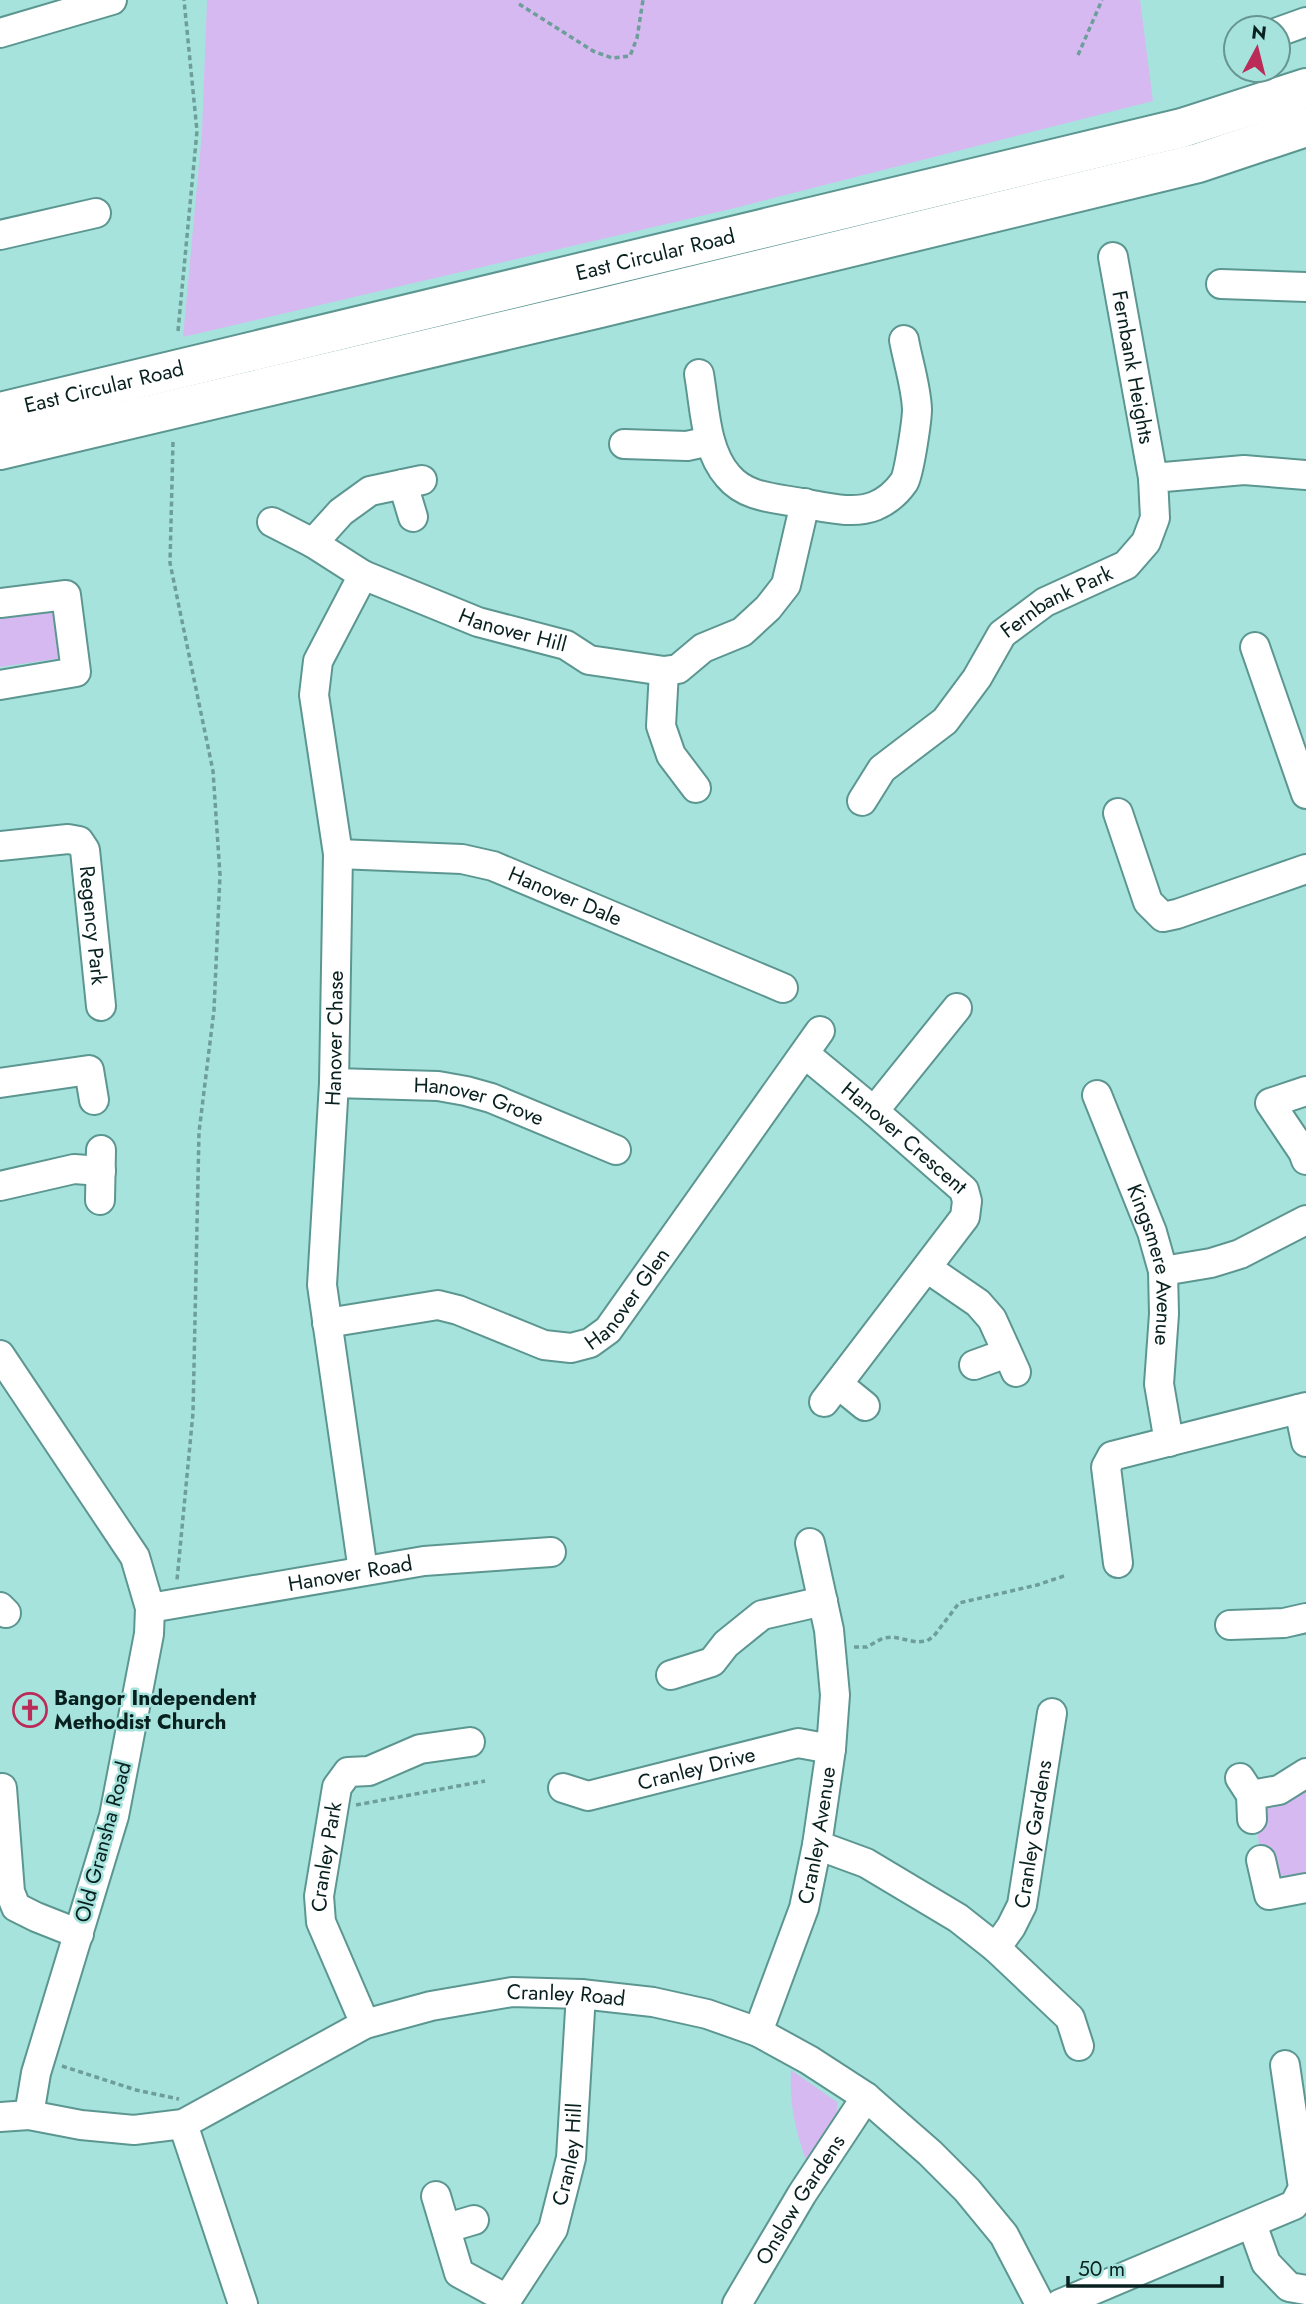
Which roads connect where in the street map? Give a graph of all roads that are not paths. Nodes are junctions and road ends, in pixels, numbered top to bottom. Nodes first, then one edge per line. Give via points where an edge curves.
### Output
1 (112, 0) edge
2 (0, 33) edge
3 (1306, 88) edge
4 (1306, 127) edge
5 (96, 213) dead end
6 (0, 235) edge
7 (1113, 257) dead end
8 (1221, 284) dead end
9 (1306, 287) edge
10 (904, 340) dead end
11 (699, 374) dead end
12 (0, 412) edge
13 (710, 440) junction
14 (624, 444) dead end
15 (0, 450) edge
16 (1306, 475) edge
17 (1153, 478) junction
18 (806, 503) junction
19 (413, 517) dead end
20 (272, 522) dead end
21 (313, 544) junction
22 (363, 575) junction
23 (0, 603) edge
24 (1255, 647) dead end
25 (664, 671) junction
26 (0, 685) edge
27 (696, 788) dead end
28 (1306, 794) edge
29 (862, 802) dead end
30 (1118, 813) dead end
31 (0, 846) edge
32 (338, 854) junction
33 (1306, 869) edge
34 (783, 988) dead end
35 (100, 1006) dead end
36 (957, 1008) dead end
37 (813, 1043) joint
38 (0, 1083) edge
39 (334, 1083) junction
40 (1306, 1091) edge
41 (1097, 1095) dead end
42 (94, 1100) dead end
43 (874, 1111) junction
44 (616, 1150) dead end
45 (1306, 1160) edge
46 (0, 1186) edge
47 (100, 1200) dead end
48 (1306, 1220) edge
49 (927, 1268) junction
50 (1163, 1271) junction
51 (327, 1323) junction
52 (0, 1355) edge
53 (974, 1365) dead end
54 (865, 1406) dead end
55 (1302, 1408) edge
56 (1169, 1442) junction
57 (1306, 1442) edge
58 (810, 1543) dead end
59 (551, 1552) dead end
60 (1118, 1563) dead end
61 (363, 1571) junction
62 (823, 1601) junction
63 (162, 1605) junction
64 (1306, 1618) edge
65 (1230, 1625) dead end
66 (671, 1675) dead end
67 (1052, 1713) dead end
68 (470, 1742) dead end
69 (831, 1749) junction
70 (1306, 1773) edge
71 (2, 1788) dead end
72 (563, 1788) dead end
73 (1248, 1797) dead end
74 (817, 1845) junction
75 (1261, 1860) dead end
76 (1306, 1888) edge
77 (79, 1934) junction
78 (996, 1948) junction
79 (581, 1994) junction
80 (365, 2024) junction
81 (758, 2032) junction
82 (1079, 2046) dead end
83 (1293, 2075) edge
84 (866, 2097) junction
85 (29, 2115) junction
86 (0, 2117) edge
87 (183, 2124) junction
88 (436, 2196) dead end
89 (474, 2220) dead end
90 (1252, 2224) junction
91 (447, 2228) junction
92 (1306, 2290) edge
93 (506, 2302) edge
94 (243, 2304) edge
95 (737, 2304) edge
96 (1040, 2304) edge
97 (1059, 2304) edge

1 - 2 street
3 - 12 highway, East Circular Road via 1182,128
4 - 15 highway, East Circular Road via 1198,163
5 - 6 street
7 - 17 street, Fernbank Heights
8 - 9 street
10 - 18 street via 917,409 905,480 889,499 874,507 840,509
11 - 13 street
13 - 14 street via 687,446
13 - 18 street via 720,465 744,491
16 - 17 street via 1244,470
17 - 29 street, Fernbank Park via 1155,518 1146,542 1126,565 1045,602 1002,634 945,721 882,769
18 - 25 street via 786,585 768,608 742,632 703,648 678,668
19 - 21 street via 412,482 370,491 341,512
20 - 21 street
21 - 22 street
22 - 25 street, Hanover Hill via 478,622 565,645 589,660
22 - 32 street, Hanover Chase via 318,661 314,695
23 - 26 street via 66,595 76,673
24 - 28 street
25 - 27 street via 661,726 671,754
30 - 33 street via 1148,902 1163,917
31 - 35 street, Regency Park via 68,839 79,841 85,849
32 - 34 street, Hanover Dale via 463,859 493,866
32 - 39 street, Hanover Chase
36 - 43 street
37 - 43 street, Hanover Crescent
37 - 51 street, Hanover Glen via 608,1330 590,1343 571,1348 544,1345 438,1305
38 - 42 street via 89,1070
39 - 44 street, Hanover Grove via 466,1091
39 - 51 street, Hanover Chase via 322,1285
40 - 45 street via 1270,1102
41 - 50 street, Kingsmere Avenue
43 - 49 street, Hanover Crescent via 964,1190 965,1217
46 - 47 street via 101,1160
48 - 50 street via 1240,1254
49 - 53 street via 978,1303 992,1319 1012,1362
49 - 54 street, Hanover Crescent via 831,1393
50 - 56 street, Kingsmere Avenue via 1159,1384
51 - 61 street, Hanover Chase
52 - 63 street, Old Gransha Road
55 - 56 street
55 - 57 street
56 - 60 street via 1112,1456 1106,1467
58 - 62 street, Cranley Avenue
59 - 61 street, Hanover Road via 424,1561
61 - 63 street, Hanover Road
62 - 66 street via 762,1615 726,1644 712,1662
62 - 69 street, Cranley Avenue via 835,1695
63 - 77 street, Old Gransha Road via 149,1634 114,1816
64 - 65 street
67 - 78 street, Cranley Gardens via 1022,1905
68 - 80 street, Cranley Park via 420,1749 369,1771 348,1772 337,1787 319,1896 321,1922
69 - 72 street, Cranley Drive via 798,1743 588,1796
69 - 74 street, Cranley Avenue
70 - 73 street via 1279,1790
71 - 77 street via 10,1892 16,1907
74 - 78 street via 866,1863 958,1918
74 - 81 street, Cranley Avenue via 804,1908
75 - 76 street via 1269,1895
77 - 85 street, Old Gransha Road via 40,2058
78 - 82 street via 1070,2018
79 - 80 street, Cranley Road via 512,1993 431,2006
79 - 81 street, Cranley Road via 653,2002
79 - 93 street, Cranley Hill via 571,2158 552,2229
80 - 87 street, Cranley Road
81 - 84 street, Cranley Road
83 - 90 street via 1303,2188 1294,2205
84 - 95 street, Onslow Gardens
84 - 96 street, Cranley Road via 967,2190 1004,2235
85 - 86 street, Cranley Road
85 - 87 street, Cranley Road via 134,2130
87 - 94 street
88 - 91 street, Cranley Hill
89 - 91 street
90 - 92 street via 1266,2263 1289,2287
90 - 97 street
91 - 93 street, Cranley Hill via 459,2273

